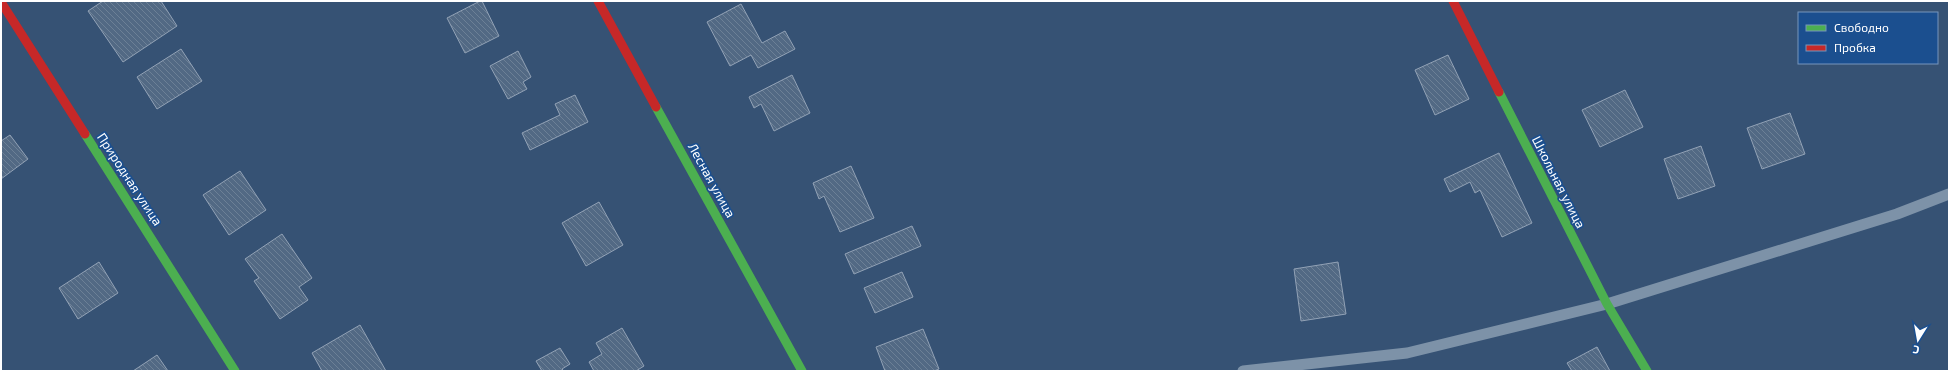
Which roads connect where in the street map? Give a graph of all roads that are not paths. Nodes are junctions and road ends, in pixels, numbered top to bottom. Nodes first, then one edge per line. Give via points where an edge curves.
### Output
1 (598, 1) edge
2 (1453, 1) edge
3 (1, 2) edge
4 (1949, 194) edge
5 (1607, 304) junction
6 (235, 371) edge
7 (802, 371) edge
8 (1243, 371) edge
9 (1647, 371) edge

1 - 7 street, Лесная улица
2 - 5 street, Школьная улица
3 - 6 street, Природная улица
4 - 5 lane via 1897,214
5 - 8 lane via 1407,353
5 - 9 street, Школьная улица

